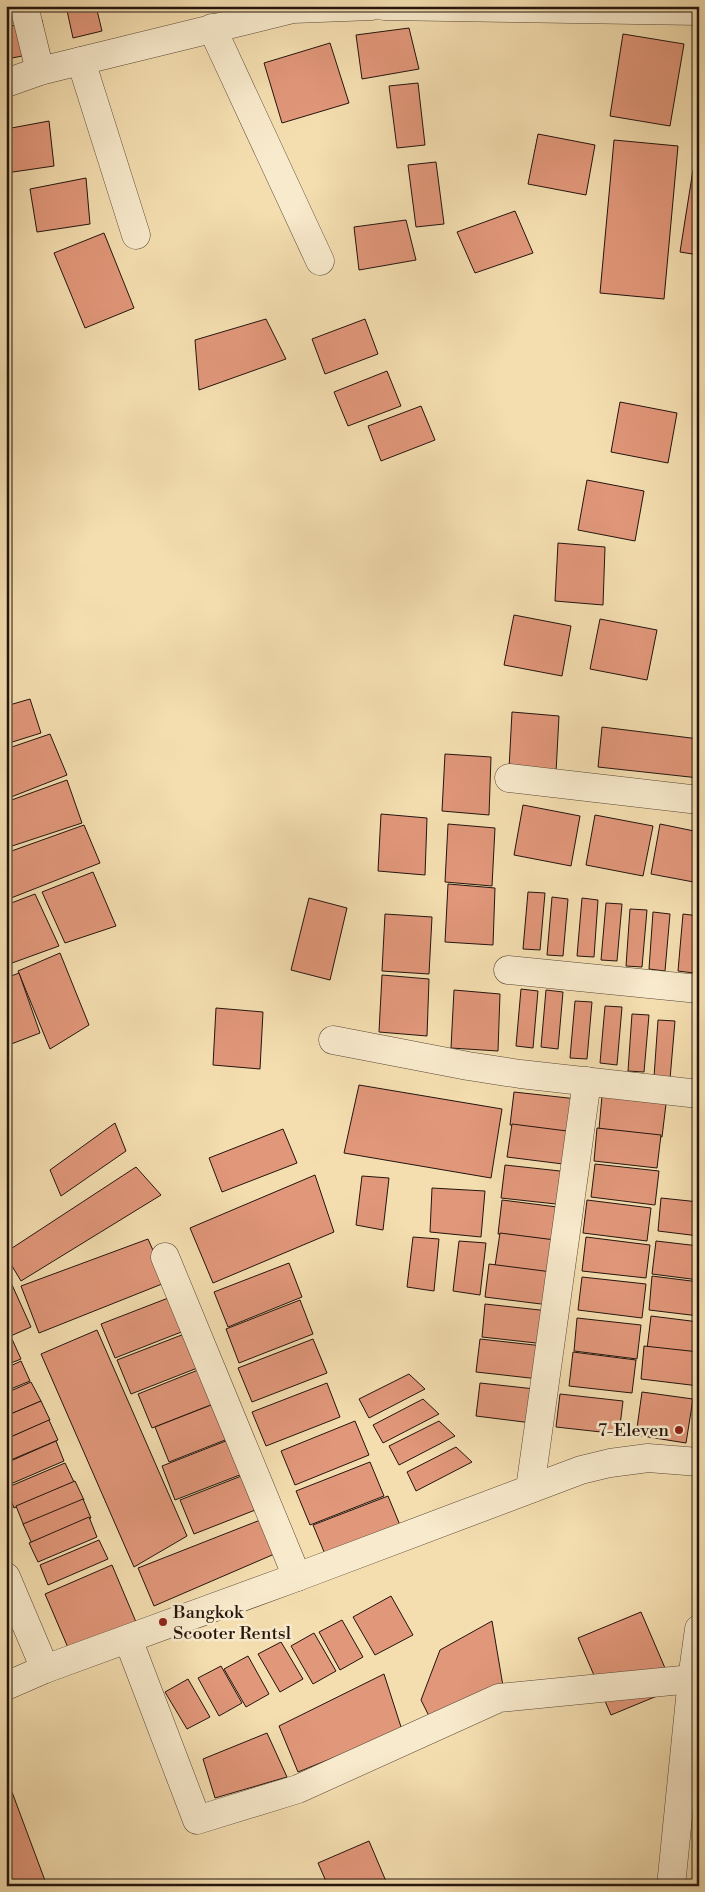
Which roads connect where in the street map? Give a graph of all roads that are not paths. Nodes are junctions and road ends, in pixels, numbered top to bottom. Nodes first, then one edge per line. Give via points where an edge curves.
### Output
1 (24, 6) edge
2 (372, 6) edge
3 (384, 6) edge
4 (699, 11) edge
5 (212, 28) junction
6 (81, 61) junction
7 (40, 71) junction
8 (6, 83) edge
9 (136, 235) dead end
10 (320, 261) dead end
11 (510, 778) dead end
12 (699, 800) edge
13 (508, 970) dead end
14 (699, 989) edge
15 (333, 1040) dead end
16 (588, 1081) junction
17 (699, 1094) edge
18 (165, 1257) dead end
19 (699, 1462) edge
20 (530, 1489) junction
21 (6, 1577) edge
22 (297, 1577) junction
23 (699, 1629) edge
24 (128, 1639) junction
25 (45, 1669) junction
26 (692, 1679) junction
27 (6, 1686) edge
28 (672, 1886) edge

1 - 7 street
2 - 5 street via 294,9
3 - 4 street
5 - 6 street
5 - 10 street
6 - 7 street
6 - 9 street
7 - 8 street
11 - 12 street
13 - 14 street
15 - 16 street via 468,1066
16 - 17 street
16 - 20 street
18 - 22 street
19 - 20 street via 648,1458 610,1463
20 - 22 street
21 - 25 street
22 - 24 street
23 - 26 street
24 - 25 street
24 - 26 street via 197,1820 298,1789 499,1698
25 - 27 street
26 - 28 street

